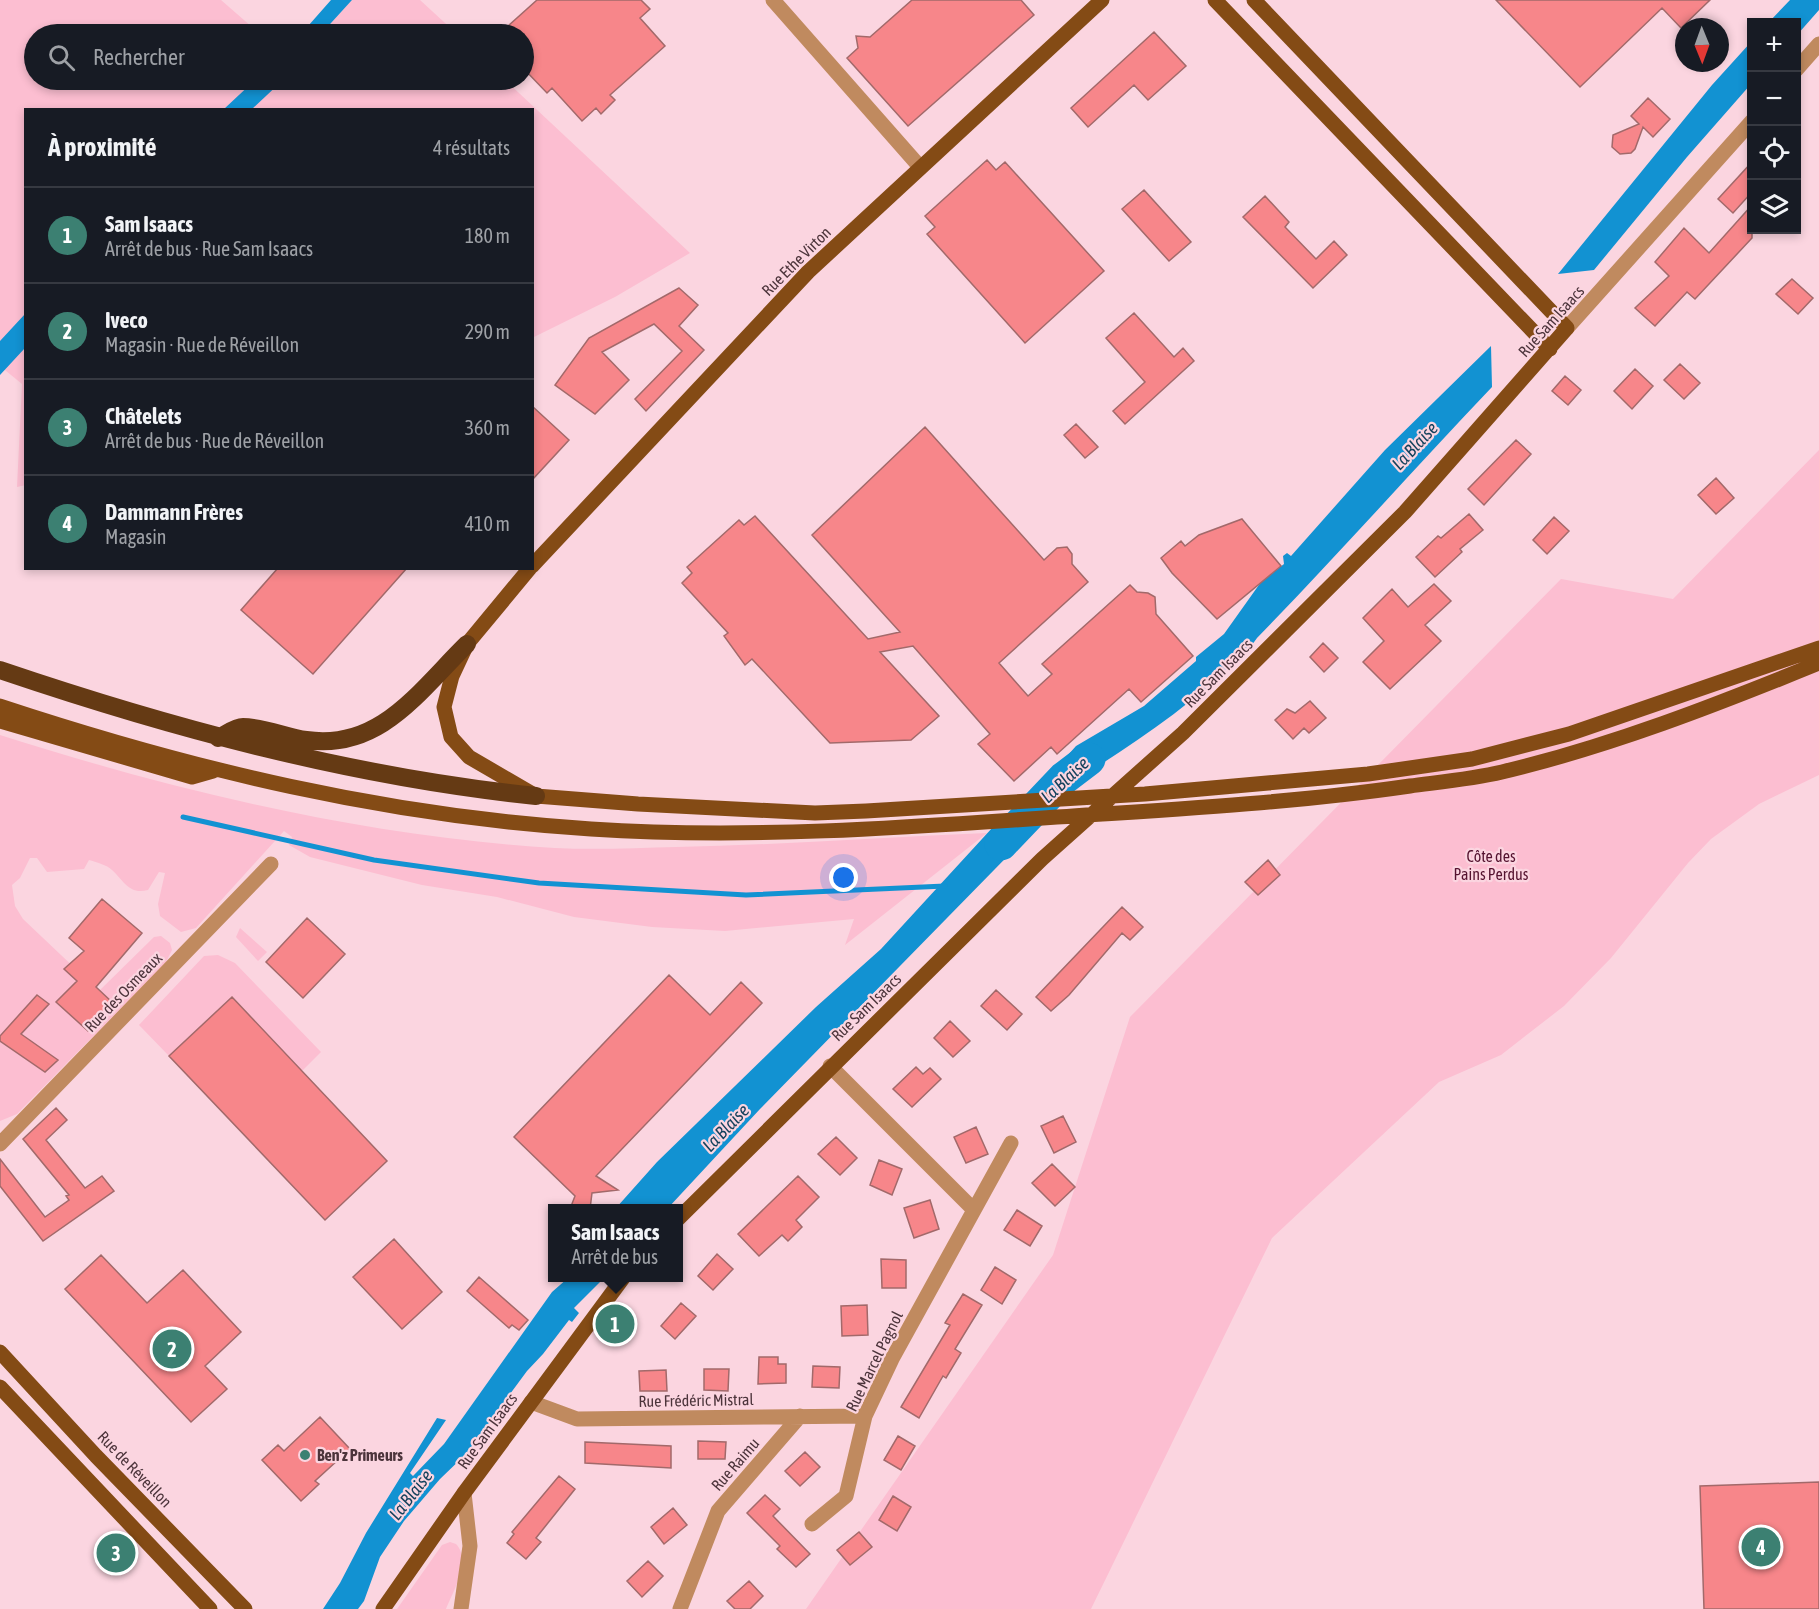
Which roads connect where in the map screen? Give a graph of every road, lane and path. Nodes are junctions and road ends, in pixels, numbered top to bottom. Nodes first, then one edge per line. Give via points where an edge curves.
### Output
1 (773, 0) edge
2 (1215, 0) edge
3 (1254, 0) edge
4 (1102, 1) edge
5 (1819, 44) edge
6 (1801, 65) edge
7 (1748, 126) edge
8 (920, 167) junction
9 (1568, 328) junction
10 (1550, 349) junction
11 (534, 564) edge
12 (529, 570) edge
13 (467, 644) junction
14 (1819, 648) edge
15 (1819, 663) edge
16 (0, 670) edge
17 (0, 706) edge
18 (0, 721) edge
19 (218, 738) junction
20 (213, 771) junction
21 (536, 796) junction
22 (271, 864) dead end
23 (830, 1066) junction
24 (1011, 1143) dead end
25 (0, 1144) edge
26 (974, 1210) junction
27 (683, 1215) edge
28 (620, 1282) edge
29 (0, 1352) edge
30 (0, 1387) edge
31 (531, 1402) junction
32 (800, 1416) junction
33 (865, 1416) junction
34 (464, 1493) junction
35 (812, 1524) dead end
36 (210, 1609) edge
37 (245, 1609) edge
38 (383, 1609) edge
39 (461, 1609) edge
40 (680, 1609) edge

1 - 8 street
2 - 10 main road
3 - 9 main road
4 - 8 main road, Rue Ethe Virton
5 - 6 street
7 - 9 street, Rue Sam Isaacs
8 - 11 main road, Rue Ethe Virton via 808,272
9 - 10 main road, Rue Sam Isaacs
10 - 23 main road, Rue Sam Isaacs via 1397,520 1183,732 1042,859
12 - 13 main road, Rue Ethe Virton
13 - 19 highway via 394,716 366,734 344,740 308,740 242,727
13 - 21 main road, Rue Ethe Virton via 445,697 451,737 469,757
14 - 21 main road via 1569,734 1472,759 1368,774 1207,789 814,813
15 - 20 main road via 1585,751 1496,773 1344,796 1185,809 684,833 487,820 311,792
16 - 19 highway via 117,710
17 - 20 main road
18 - 20 main road via 192,777
19 - 21 highway via 407,777
22 - 25 street, Rue des Osmeaux
23 - 26 street
23 - 27 main road, Rue Sam Isaacs
24 - 26 street, Rue Marcel Pagnol
26 - 33 street, Rue Marcel Pagnol
28 - 31 main road, Rue Sam Isaacs
29 - 37 main road, Rue de Réveillon
30 - 36 main road
31 - 32 street, Rue Frédéric Mistral via 577,1419
31 - 34 main road, Rue Sam Isaacs
32 - 33 street, Rue Frédéric Mistral
32 - 40 street, Rue Raimu via 718,1510
33 - 35 street, Rue Marcel Pagnol via 846,1496
34 - 38 main road, Rue Sam Isaacs
34 - 39 street via 470,1546

